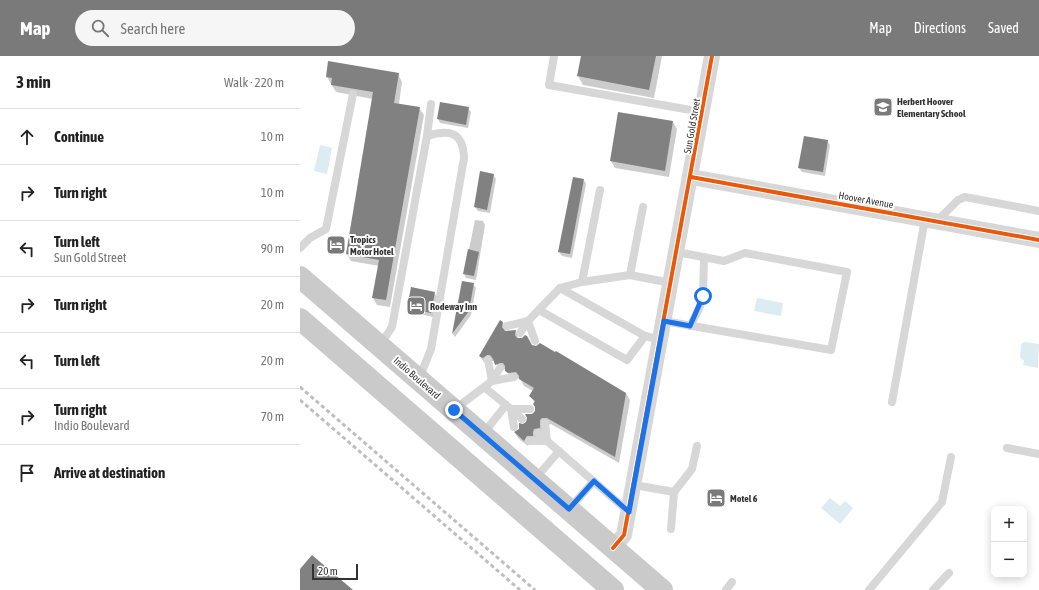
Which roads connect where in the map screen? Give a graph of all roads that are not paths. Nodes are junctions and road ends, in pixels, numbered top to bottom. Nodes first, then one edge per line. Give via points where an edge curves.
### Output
1 (554, 56) edge
2 (712, 56) edge
3 (353, 94) dead end
4 (431, 104) dead end
5 (702, 112) junction
6 (428, 136) junction
7 (691, 177) junction
8 (600, 190) dead end
9 (643, 207) dead end
10 (1039, 211) edge
11 (931, 220) junction
12 (1039, 240) edge
13 (300, 248) edge
14 (677, 252) junction
15 (704, 257) junction
16 (630, 275) junction
17 (300, 276) edge
18 (582, 282) junction
19 (671, 283) junction
20 (560, 288) junction
21 (539, 310) junction
22 (300, 319) edge
23 (528, 321) junction
24 (664, 321) junction
25 (508, 326) dead end
26 (690, 326) junction
27 (520, 333) dead end
28 (653, 338) junction
29 (535, 341) dead end
30 (380, 346) junction
31 (488, 360) dead end
32 (500, 368) dead end
33 (514, 377) dead end
34 (419, 380) junction
35 (492, 381) junction
36 (484, 387) junction
37 (892, 402) dead end
38 (508, 407) junction
39 (530, 409) dead end
40 (454, 410) junction
41 (522, 419) dead end
42 (545, 422) dead end
43 (514, 427) dead end
44 (538, 433) dead end
45 (482, 434) junction
46 (529, 441) dead end
47 (547, 441) junction
48 (697, 446) dead end
49 (1007, 448) dead end
50 (559, 451) junction
51 (1039, 454) edge
52 (951, 457) dead end
53 (476, 472) junction
54 (535, 480) junction
55 (594, 481) junction
56 (634, 485) junction
57 (674, 492) junction
58 (569, 509) junction
59 (629, 512) junction
60 (671, 529) dead end
61 (613, 548) junction
62 (949, 573) dead end
63 (732, 582) dead end
64 (612, 590) edge
65 (623, 590) edge
66 (662, 590) edge
67 (726, 590) edge
68 (869, 590) edge
69 (933, 590) edge

1 - 5 lane via 549,85
2 - 5 street, Sun Gold Street
3 - 13 lane via 326,229 310,238
4 - 6 lane
5 - 7 street, Sun Gold Street
6 - 30 lane via 392,327
6 - 34 lane via 439,132 452,134 462,140 464,158 431,349
7 - 11 street, Hoover Avenue
7 - 14 street, Sun Gold Street
8 - 18 lane
9 - 16 lane
10 - 11 lane via 965,197
11 - 12 street, Hoover Avenue
11 - 37 lane
14 - 15 lane
14 - 19 street, Sun Gold Street
15 - 26 lane via 703,296
15 - 26 lane via 724,261 745,253 847,272 831,350
16 - 18 lane
16 - 19 lane
17 - 30 main road, Indio Boulevard
18 - 20 lane
19 - 24 street, Sun Gold Street
20 - 21 lane
20 - 28 lane
21 - 23 lane
21 - 28 lane via 627,360
22 - 53 main road
23 - 25 lane
23 - 27 lane
23 - 29 lane
24 - 26 lane
24 - 28 street, Sun Gold Street
28 - 56 street, Sun Gold Street
30 - 34 main road, Indio Boulevard
31 - 35 lane
32 - 35 lane
33 - 35 lane
34 - 40 main road, Indio Boulevard
35 - 36 lane
36 - 38 lane
36 - 40 lane
38 - 39 lane
38 - 41 lane
38 - 43 lane
38 - 45 lane
40 - 45 main road, Indio Boulevard
42 - 47 lane
44 - 47 lane
45 - 54 main road, Indio Boulevard
46 - 47 lane
47 - 50 lane
48 - 57 lane via 692,469
49 - 51 lane
50 - 54 lane
50 - 55 lane
52 - 68 lane via 942,502
53 - 61 main road via 519,491 579,544 596,549
53 - 64 main road
54 - 58 main road, Indio Boulevard
55 - 58 lane
55 - 59 lane
56 - 57 lane
56 - 59 street, Sun Gold Street
57 - 60 lane
58 - 61 main road, Indio Boulevard
59 - 61 street, Sun Gold Street via 624,535
61 - 65 main road via 618,578
61 - 66 main road, Indio Boulevard
62 - 69 lane
63 - 67 lane

